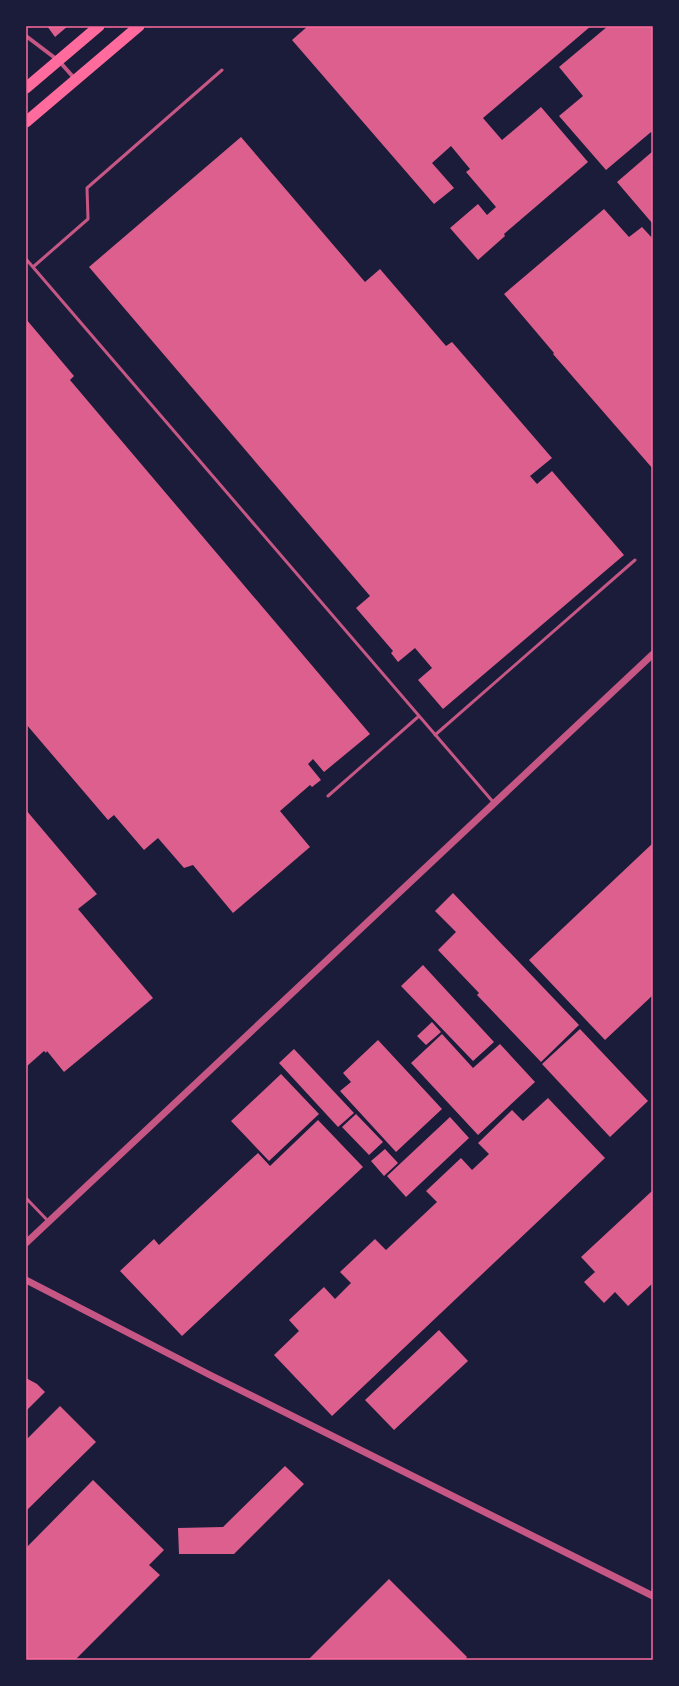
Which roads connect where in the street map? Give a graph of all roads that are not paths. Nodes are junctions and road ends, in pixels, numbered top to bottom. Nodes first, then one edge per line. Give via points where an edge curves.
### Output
1 (99, 26) edge
2 (139, 26) edge
3 (26, 36) edge
4 (59, 60) junction
5 (222, 70) dead end
6 (75, 80) junction
7 (26, 88) edge
8 (26, 122) edge
9 (26, 259) edge
10 (33, 267) junction
11 (635, 560) dead end
12 (653, 654) edge
13 (419, 716) junction
14 (435, 735) junction
15 (328, 796) dead end
16 (494, 803) junction
17 (26, 1198) edge
18 (49, 1222) junction
19 (26, 1243) edge
20 (26, 1280) edge
21 (653, 1596) edge

1 - 4 highway
2 - 6 highway
3 - 4 street
4 - 6 street
4 - 7 highway
5 - 10 lane via 87,188 88,219
6 - 8 highway
9 - 10 lane
10 - 13 lane
11 - 14 lane
12 - 16 street
13 - 14 lane
13 - 15 lane
14 - 16 lane
16 - 18 street
17 - 18 lane
18 - 19 street
20 - 21 street via 210,1375

